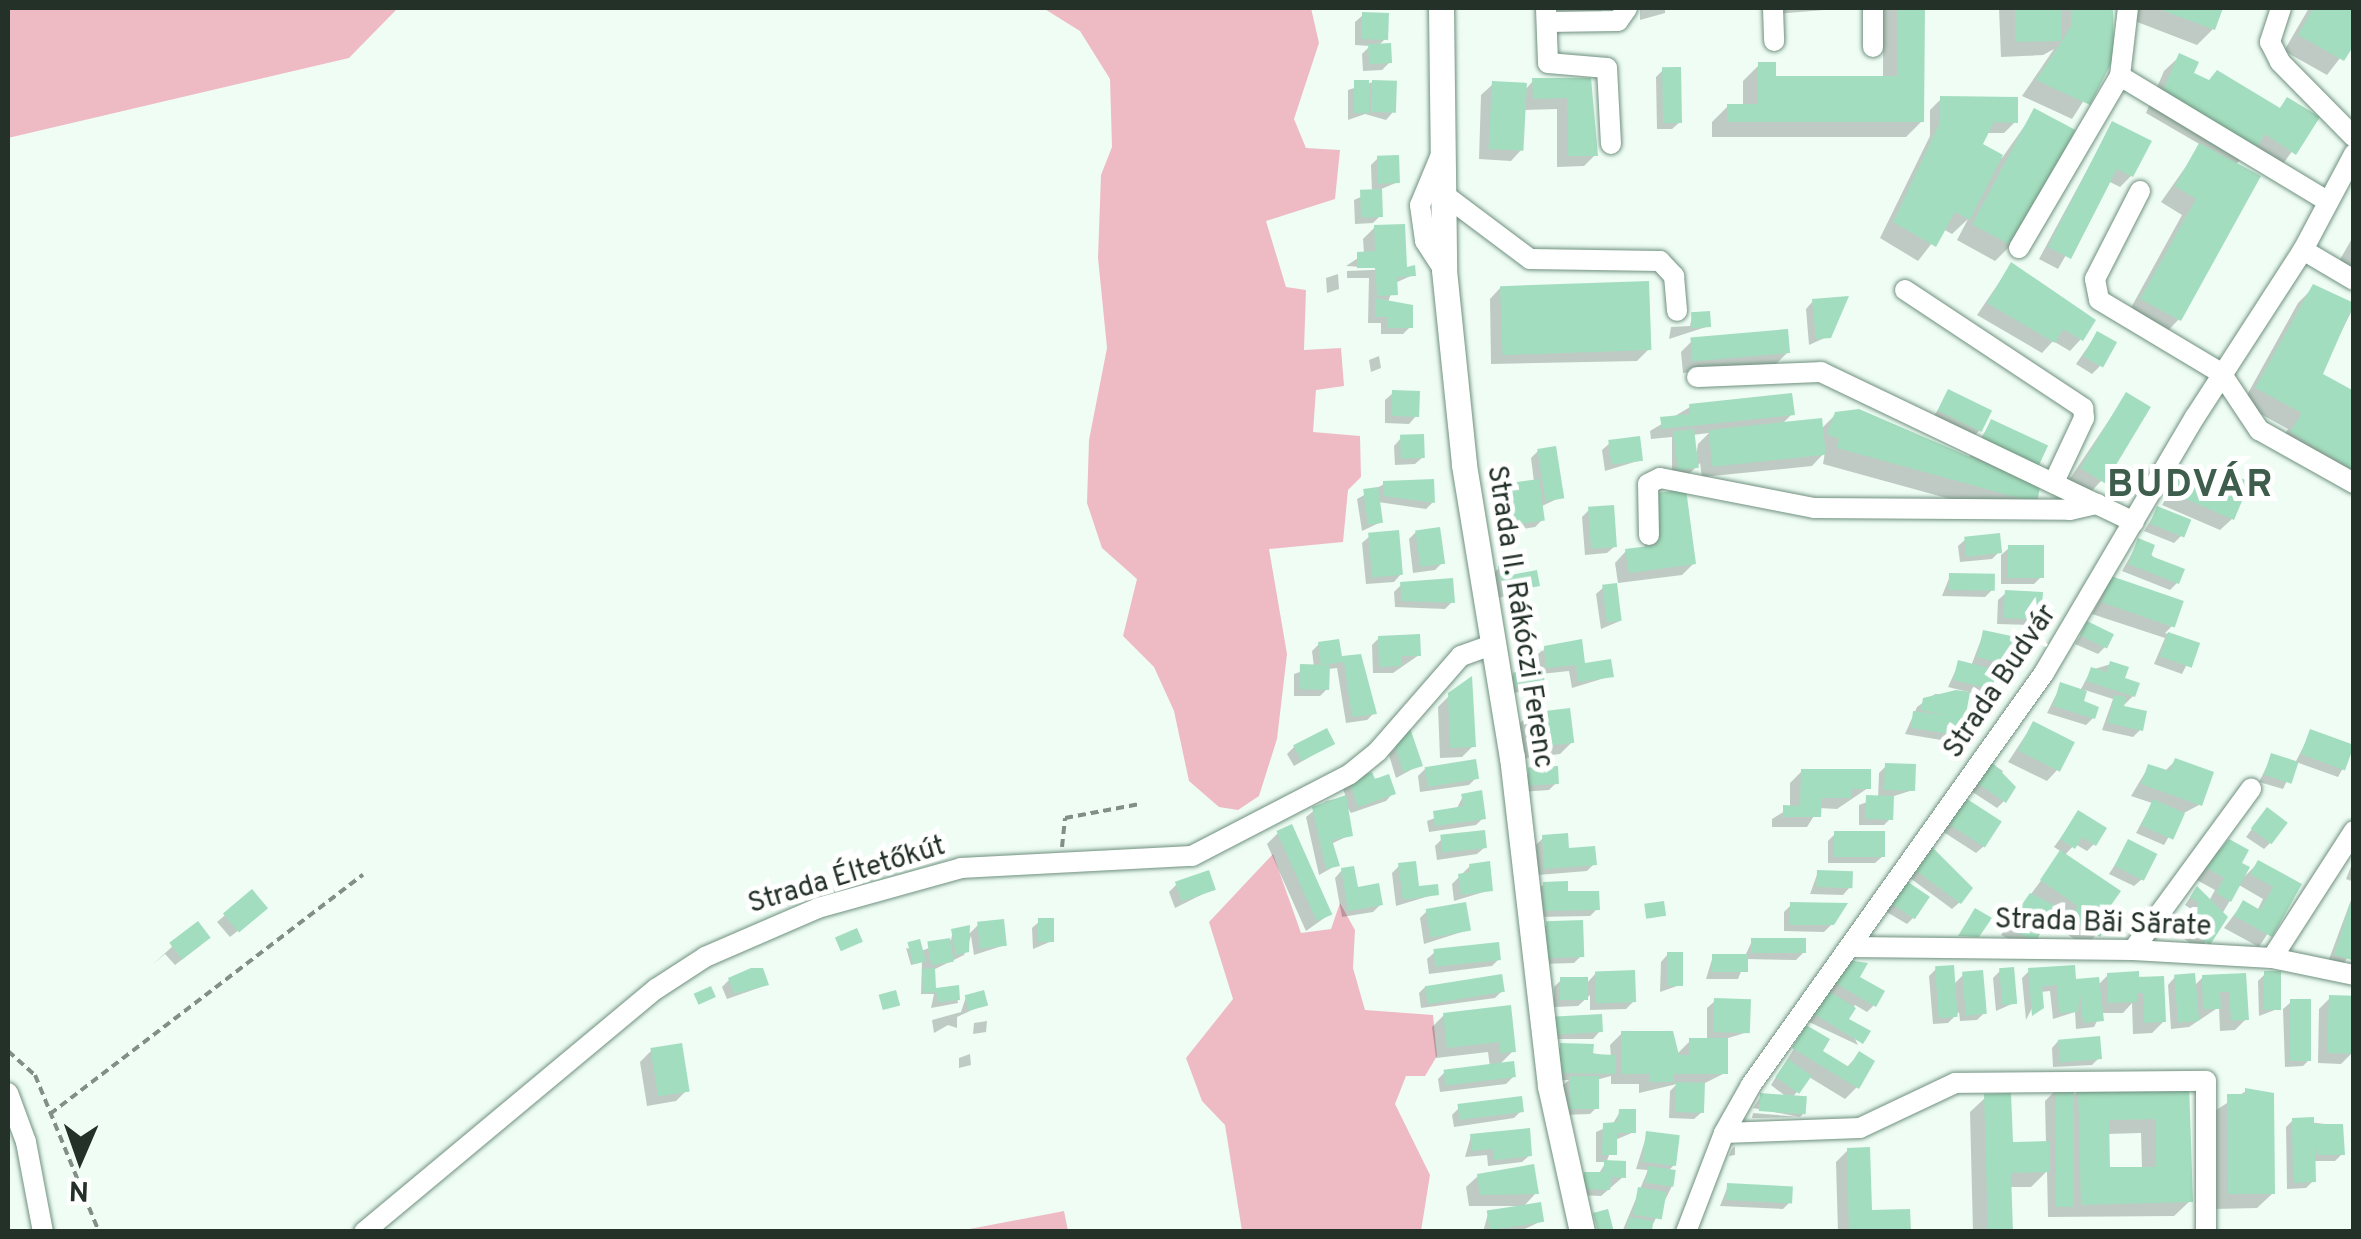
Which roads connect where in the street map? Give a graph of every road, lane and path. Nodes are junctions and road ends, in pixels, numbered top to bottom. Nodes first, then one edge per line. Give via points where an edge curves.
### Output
1 (1441, 8) edge
2 (1627, 8) edge
3 (1773, 8) edge
4 (1873, 8) edge
5 (2128, 8) edge
6 (2281, 8) edge
7 (1546, 15) edge
8 (1774, 40) dead end
9 (1873, 48) dead end
10 (2120, 76) junction
11 (2354, 138) edge
12 (1611, 144) dead end
13 (2354, 154) edge
14 (1440, 157) junction
15 (2140, 192) dead end
16 (1442, 193) junction
17 (2327, 201) junction
18 (2019, 248) dead end
19 (2302, 250) junction
20 (1444, 270) junction
21 (2354, 280) edge
22 (1905, 290) dead end
23 (1678, 312) dead end
24 (2222, 374) junction
25 (1697, 378) dead end
26 (2054, 482) junction
27 (2354, 483) edge
28 (2097, 504) junction
29 (2134, 522) junction
30 (1649, 535) dead end
31 (1494, 644) junction
32 (2251, 789) dead end
33 (1140, 804) dead end
34 (2354, 832) edge
35 (1060, 862) junction
36 (362, 875) dead end
37 (1850, 947) junction
38 (2133, 950) junction
39 (2272, 958) junction
40 (2354, 974) edge
41 (8, 1051) edge
42 (8, 1093) edge
43 (50, 1114) junction
44 (1724, 1134) junction
45 (43, 1232) edge
46 (100, 1232) edge
47 (364, 1232) edge
48 (1582, 1232) edge
49 (1686, 1232) edge
50 (2206, 1232) edge

1 - 14 main road, Strada II. Rákóczi Ferenc
2 - 7 street via 1618,21
3 - 8 street
4 - 9 street
5 - 10 street
6 - 11 street via 2270,42 2280,62
7 - 12 street via 1548,63 1606,68
10 - 17 street
10 - 18 street
13 - 17 street, Strada Budvár
14 - 16 main road, Strada II. Rákóczi Ferenc
14 - 20 street via 1420,205 1425,241
15 - 24 street via 2095,279 2099,300
16 - 20 main road, Strada II. Rákóczi Ferenc
16 - 23 street via 1530,259 1660,262 1674,276
17 - 19 street, Strada Budvár
19 - 21 street
19 - 24 street, Strada Budvár
20 - 31 main road, Strada II. Rákóczi Ferenc via 1464,465
22 - 26 street via 2083,408
24 - 27 street via 2259,430
24 - 29 street, Strada Budvár
25 - 26 street via 1821,372
26 - 28 street
28 - 29 street
28 - 30 street via 2070,510 1814,508 1660,478 1648,484
29 - 37 street, Strada Budvár via 2044,672
31 - 35 street, Strada Éltetőkút via 1461,656 1350,774 1229,840 1192,856
31 - 48 main road, Strada II. Rákóczi Ferenc via 1550,1086
32 - 38 street
33 - 35 path via 1065,818
34 - 39 street
35 - 47 street, Strada Éltetőkút via 961,868 909,880 754,932 705,957 656,989
36 - 43 path
37 - 38 street, Strada Băi Sărate
37 - 44 street, Strada Budvár via 1784,1034
38 - 39 street, Strada Băi Sărate
39 - 40 street, Strada Băi Sărate
41 - 43 path via 35,1075
42 - 45 street via 26,1142
43 - 46 path
44 - 49 street, Strada Budvár
44 - 50 street via 1860,1128 1956,1084 2206,1081

